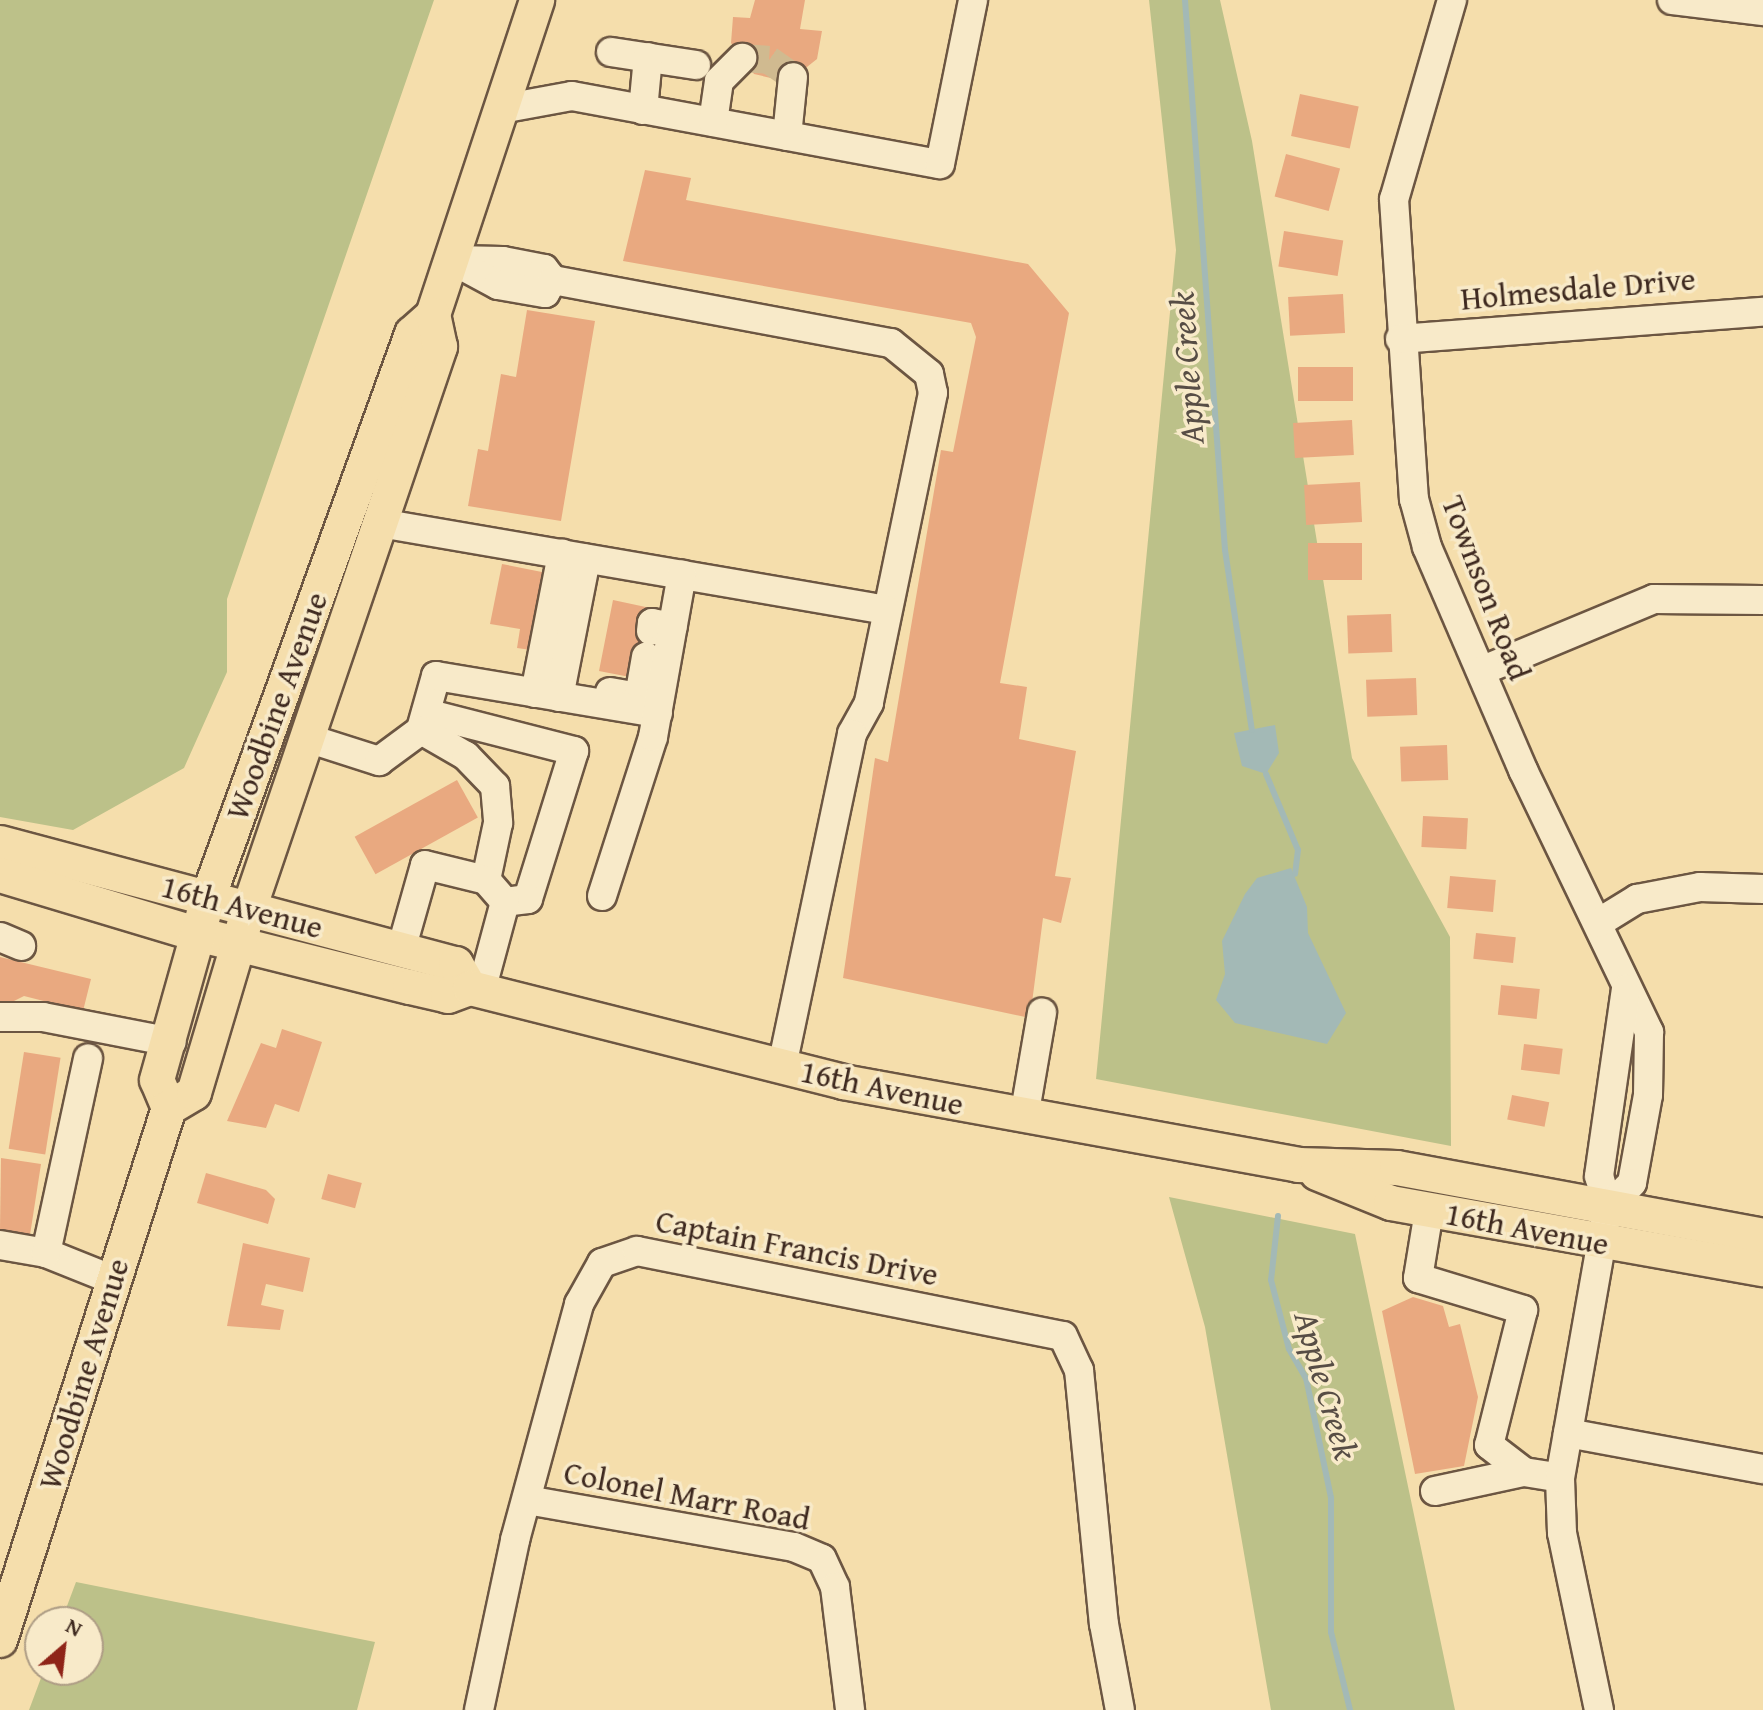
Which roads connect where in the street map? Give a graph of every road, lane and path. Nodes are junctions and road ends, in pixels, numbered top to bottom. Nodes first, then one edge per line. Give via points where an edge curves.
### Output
1 (537, 0) edge
2 (973, 0) edge
3 (1452, 0) edge
4 (1672, 0) edge
5 (1763, 11) edge
6 (611, 52) dead end
7 (648, 57) junction
8 (742, 58) dead end
9 (696, 65) dead end
10 (793, 77) dead end
11 (501, 109) junction
12 (643, 110) junction
13 (713, 122) junction
14 (787, 136) junction
15 (451, 260) junction
16 (1763, 312) edge
17 (433, 315) junction
18 (1400, 339) junction
19 (380, 523) junction
20 (574, 556) junction
21 (682, 575) junction
22 (1763, 600) edge
23 (887, 610) junction
24 (657, 639) junction
25 (1481, 671) junction
26 (548, 688) junction
27 (658, 713) junction
28 (424, 721) junction
29 (307, 738) junction
30 (0, 843) edge
31 (0, 875) edge
32 (486, 880) junction
33 (1763, 889) edge
34 (602, 896) dead end
35 (208, 898) junction
36 (505, 902) junction
37 (249, 909) junction
38 (1598, 923) junction
39 (197, 934) junction
40 (238, 943) junction
41 (401, 950) junction
42 (476, 990) junction
43 (1042, 1013) dead end
44 (0, 1017) edge
45 (172, 1042) junction
46 (88, 1058) dead end
47 (782, 1067) junction
48 (169, 1108) junction
49 (1024, 1117) junction
50 (1298, 1165) junction
51 (1608, 1207) junction
52 (1429, 1211) junction
53 (1763, 1236) edge
54 (1602, 1243) junction
55 (0, 1245) edge
56 (46, 1253) junction
57 (1763, 1269) edge
58 (113, 1280) junction
59 (1568, 1433) junction
60 (1763, 1469) edge
61 (1524, 1472) junction
62 (1560, 1478) junction
63 (1435, 1491) dead end
64 (527, 1500) junction
65 (0, 1640) edge
66 (479, 1710) edge
67 (850, 1710) edge
68 (1120, 1710) edge
69 (1599, 1710) edge

1 - 11 main road, Woodbine Avenue
2 - 14 street via 940,164
3 - 18 street, Townson Road via 1397,179 1393,262
4 - 5 street
6 - 7 street
7 - 9 street
7 - 12 street
8 - 13 street via 719,81
10 - 14 street
11 - 12 street via 572,96
11 - 15 main road, Woodbine Avenue
12 - 13 street
13 - 14 street
15 - 17 main road, Woodbine Avenue
15 - 23 street via 498,285 545,293 553,280 891,343 917,362 933,393
16 - 18 street, Holmesdale Drive
17 - 19 main road, Woodbine Avenue via 440,347
17 - 35 main road, Woodbine Avenue via 412,334
18 - 25 street, Townson Road via 1420,524
19 - 20 street
19 - 29 main road, Woodbine Avenue
20 - 21 street
20 - 26 street
21 - 23 street
21 - 24 street
22 - 25 street via 1654,599
23 - 47 street via 869,703 852,734
24 - 26 street via 639,697
24 - 27 street
25 - 38 street, Townson Road
26 - 27 street
26 - 28 street via 436,676
27 - 34 street
28 - 29 street via 379,761
28 - 32 street via 495,786 498,823
28 - 36 street via 574,751 528,899
29 - 37 main road, Woodbine Avenue
30 - 35 main road, 16th Avenue
31 - 39 main road, 16th Avenue
32 - 36 street
32 - 41 street via 425,865
33 - 38 street via 1712,886 1637,899
35 - 37 main road, 16th Avenue
35 - 39 main road, Woodbine Avenue
36 - 42 street
37 - 40 main road, Woodbine Avenue
37 - 41 main road, 16th Avenue
38 - 51 street, Townson Road via 1626,989 1599,1176
39 - 40 main road, 16th Avenue
39 - 45 main road, Woodbine Avenue
40 - 42 main road, 16th Avenue via 448,996
40 - 48 main road, Woodbine Avenue via 194,1093
41 - 42 main road, 16th Avenue via 459,965
42 - 47 main road, 16th Avenue
43 - 49 street
44 - 45 street via 43,1017
45 - 48 main road, Woodbine Avenue via 157,1080
46 - 56 street
47 - 49 main road, 16th Avenue
48 - 58 main road, Woodbine Avenue
49 - 50 main road, 16th Avenue
50 - 51 main road, 16th Avenue via 1397,1168
50 - 52 main road, 16th Avenue
51 - 53 main road, 16th Avenue
51 - 54 street
52 - 54 main road, 16th Avenue
52 - 61 street via 1418,1278 1523,1310 1489,1445
54 - 57 main road, 16th Avenue
54 - 59 street
55 - 56 street
56 - 58 street
58 - 65 main road, Woodbine Avenue
59 - 60 street
59 - 62 street
61 - 62 street
61 - 63 street
62 - 69 street via 1562,1533
64 - 66 street, Captain Francis Drive
64 - 67 street, Colonel Marr Road via 794,1547 822,1559 835,1587
64 - 68 street, Captain Francis Drive via 579,1304 602,1263 619,1252 1054,1333 1072,1345 1079,1370 1104,1624

